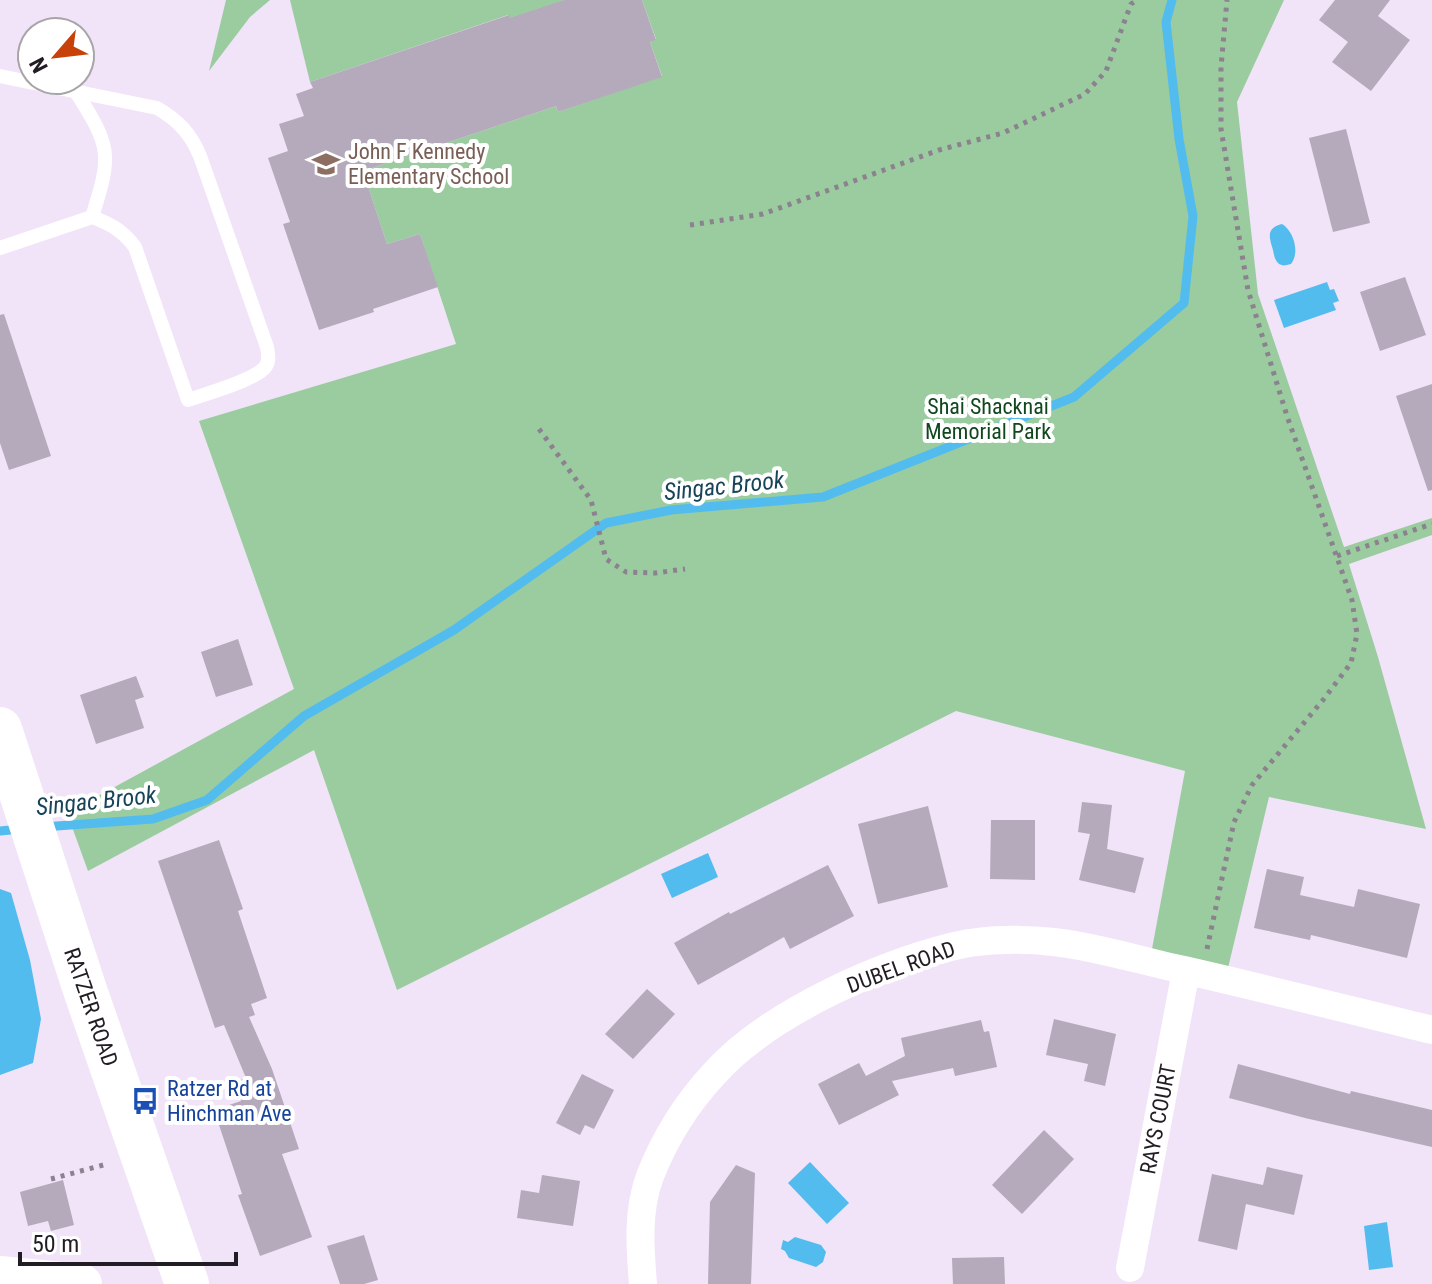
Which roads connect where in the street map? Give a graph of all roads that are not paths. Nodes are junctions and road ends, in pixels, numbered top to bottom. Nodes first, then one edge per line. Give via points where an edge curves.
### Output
1 (79, 96) edge
2 (96, 96) edge
3 (92, 217) junction
4 (0, 248) edge
5 (6, 747) edge
6 (1194, 972) junction
7 (1432, 1030) edge
8 (1130, 1268) dead end
9 (0, 1276) edge
10 (82, 1284) edge
11 (187, 1284) edge
12 (643, 1284) edge

1 - 3 lane via 105,144 104,177
2 - 3 lane via 157,108 194,142 267,347 265,369 188,400 135,247 116,228
3 - 4 lane
5 - 11 main road, RATZER ROAD
6 - 7 street, DUBEL ROAD
6 - 8 street, RAYS COURT
6 - 12 street, DUBEL ROAD via 1054,942 973,943 865,976 787,1016 715,1072 665,1142 643,1204
9 - 10 street

